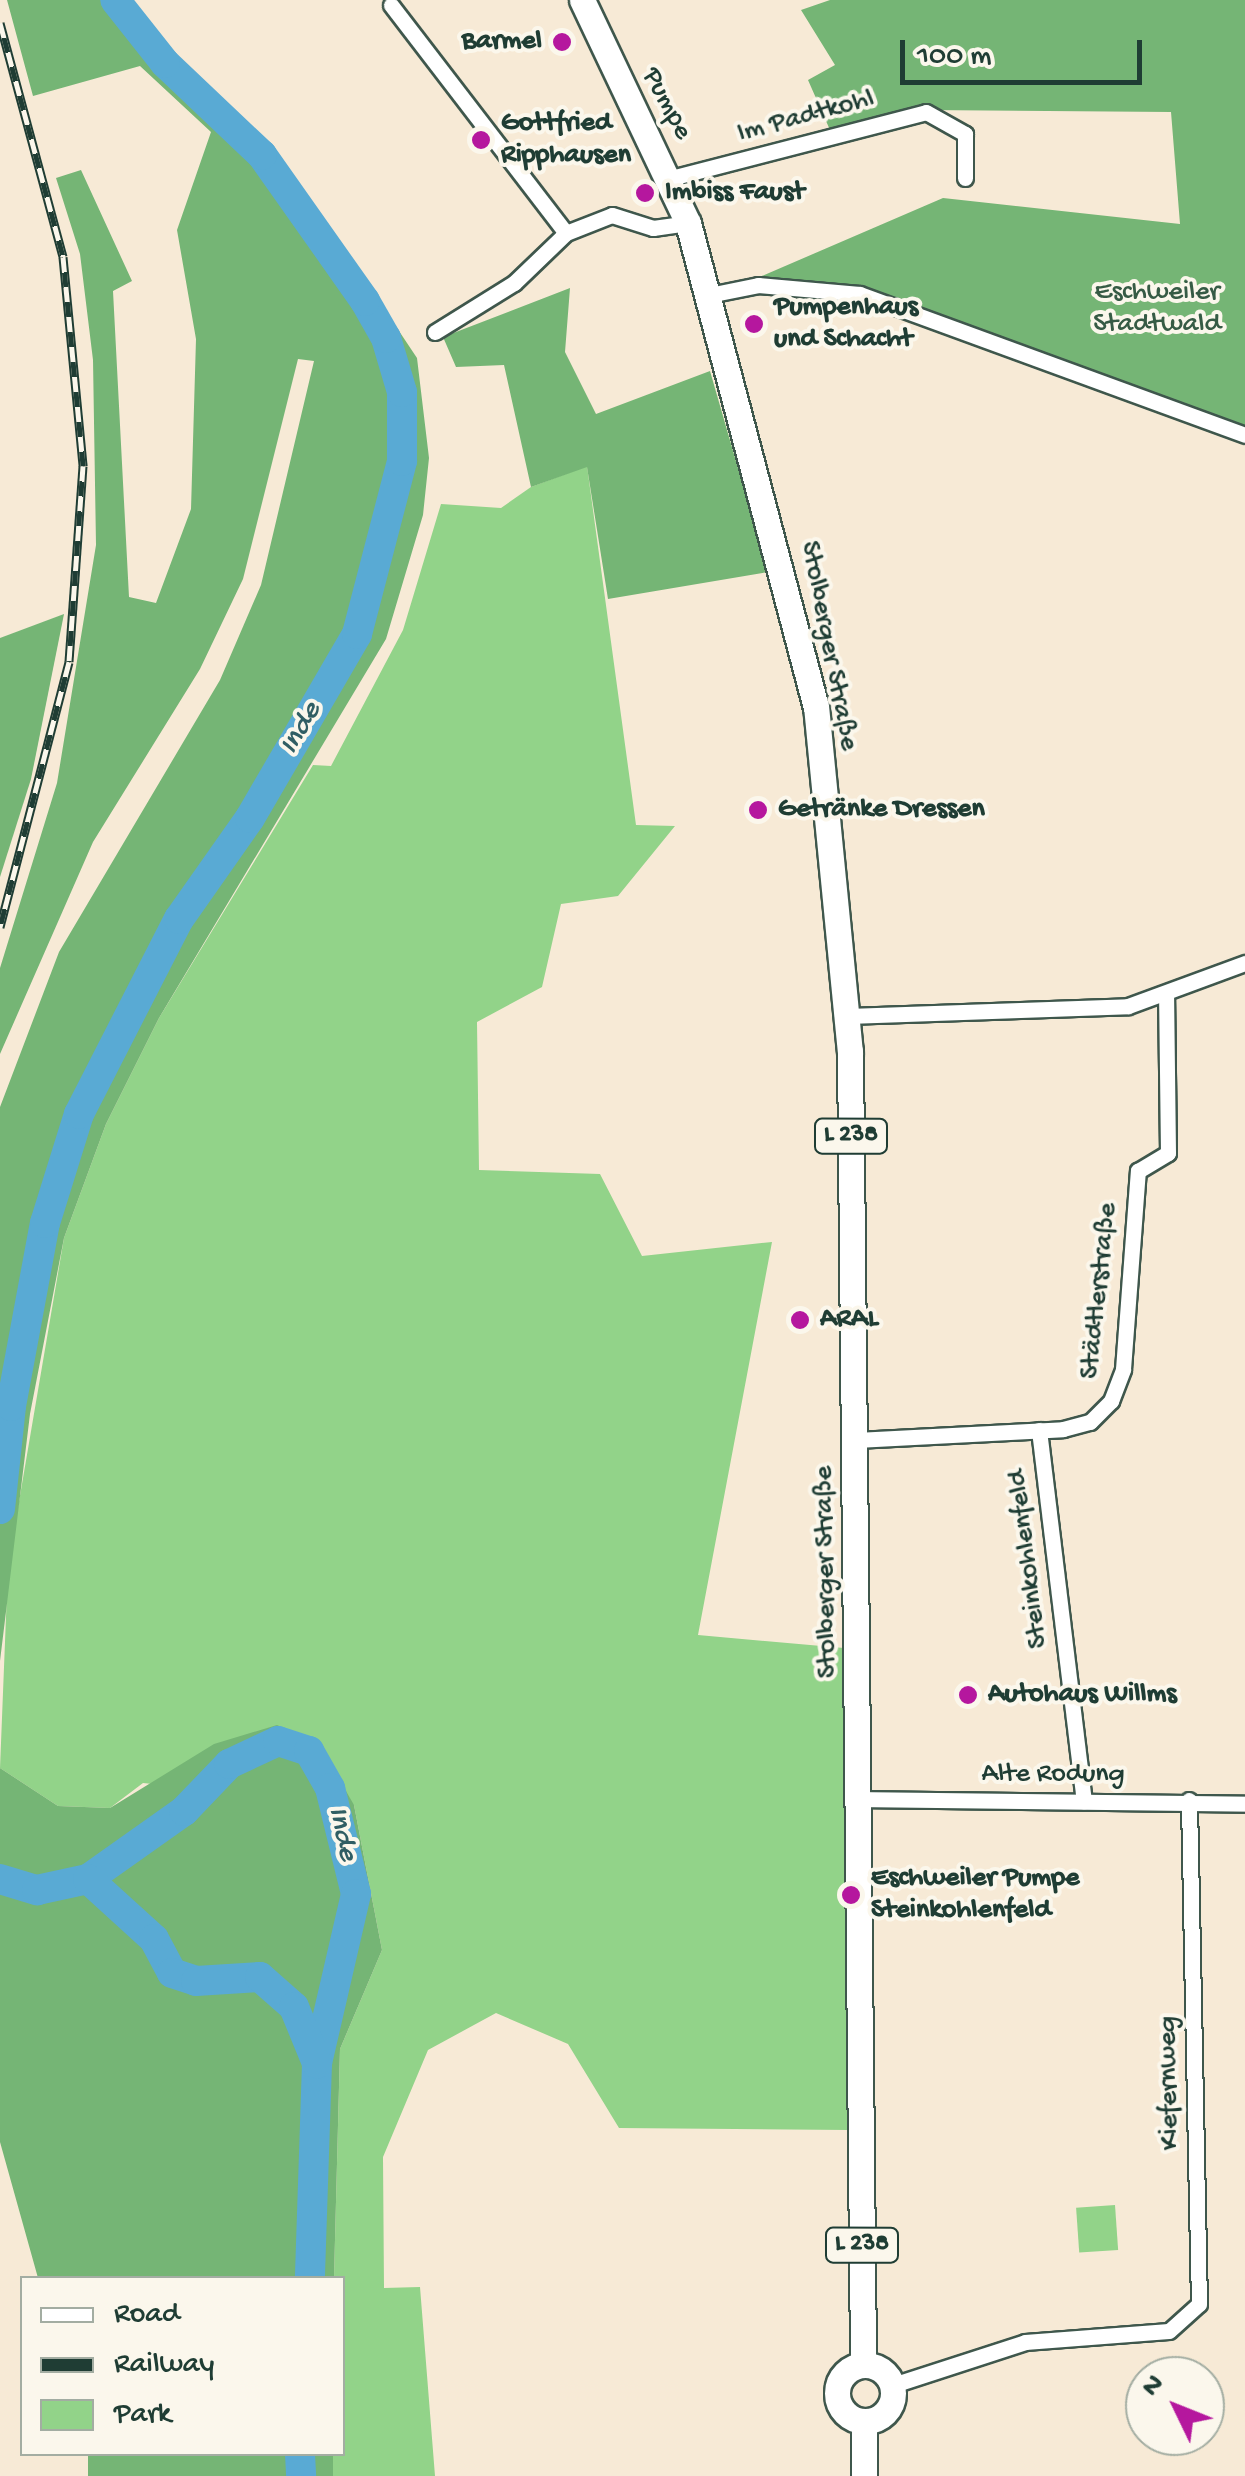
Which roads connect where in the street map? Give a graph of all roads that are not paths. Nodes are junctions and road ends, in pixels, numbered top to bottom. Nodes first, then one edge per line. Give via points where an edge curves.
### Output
1 (582, 0) edge
2 (392, 6) dead end
3 (671, 178) junction
4 (964, 178) dead end
5 (688, 222) junction
6 (566, 232) junction
7 (708, 295) junction
8 (435, 332) dead end
9 (1245, 435) edge
10 (1245, 963) edge
11 (1166, 997) junction
12 (848, 1016) junction
13 (1039, 1430) junction
14 (856, 1440) junction
15 (860, 1799) junction
16 (1189, 1800) junction
17 (1084, 1801) junction
18 (1245, 1804) edge
19 (863, 2364) junction
20 (893, 2385) junction
21 (864, 2422) junction
22 (864, 2476) edge

1 - 3 main road, Pumpe / L 238
2 - 6 street
3 - 4 street, Im Padtkohl via 926,112 965,134
3 - 5 main road, Pumpe / L 238
5 - 6 street via 653,228 612,215
5 - 7 main road, Pumpe / L 238
6 - 8 street via 514,283
7 - 9 street via 758,285 860,294
7 - 12 main road, Stolberger Straße / L 238 via 812,689
10 - 11 street
11 - 12 street via 1128,1006
11 - 13 street, Städtlerstraße via 1168,1153 1138,1171 1118,1388 1090,1422
12 - 14 main road, Stolberger Straße / L 238
13 - 14 street, Städtlerstraße
13 - 17 street, Steinkohlenfeld
14 - 15 main road, Stolberger Straße / L 238
15 - 17 street, Alte Rodung
15 - 19 main road, Stolberger Straße / L 238
16 - 17 street, Alte Rodung
16 - 18 street, Alte Rodung
16 - 20 street, Kiefernweg via 1199,2304 1168,2331 1025,2342
19 - 20 main road via 885,2372
19 - 21 main road via 846,2372 837,2397 845,2414
20 - 21 main road via 886,2412
21 - 22 main road

